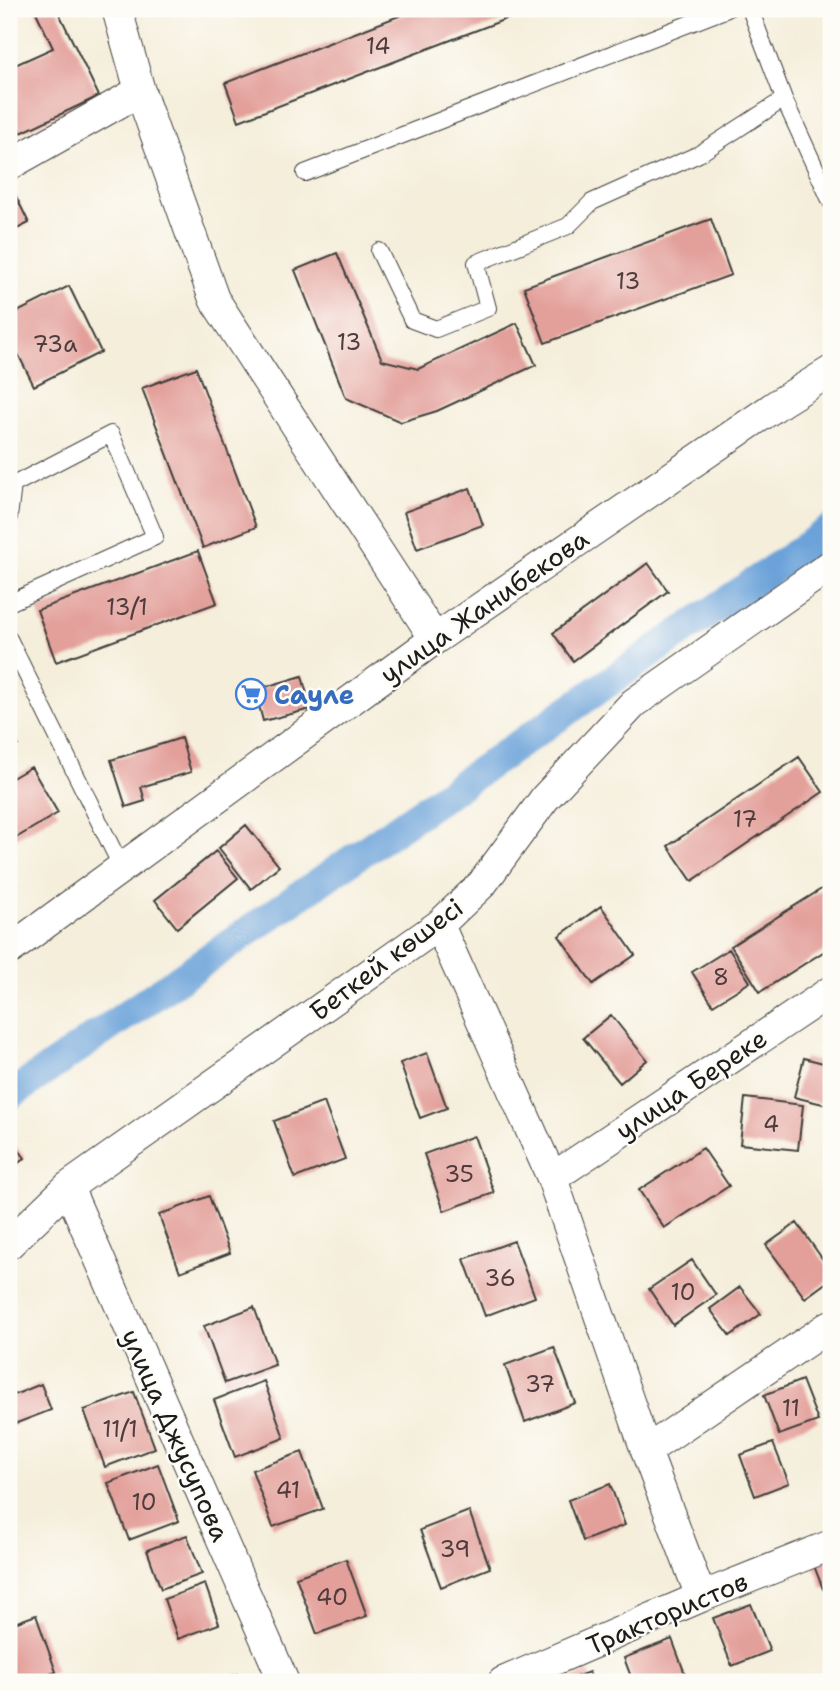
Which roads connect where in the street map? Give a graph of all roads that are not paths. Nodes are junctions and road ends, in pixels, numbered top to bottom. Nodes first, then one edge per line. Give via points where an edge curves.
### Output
1 (117, 9) edge
2 (727, 9) edge
3 (750, 9) edge
4 (140, 91) junction
5 (784, 99) junction
6 (9, 165) edge
7 (305, 173) dead end
8 (831, 202) edge
9 (379, 251) dead end
10 (831, 371) edge
11 (9, 517) edge
12 (831, 565) edge
13 (9, 603) edge
14 (9, 639) edge
15 (435, 639) junction
16 (122, 868) junction
17 (439, 925) junction
18 (9, 950) edge
19 (831, 991) edge
20 (552, 1178) junction
21 (68, 1187) junction
22 (9, 1244) edge
23 (831, 1325) edge
24 (646, 1451) junction
25 (831, 1545) edge
26 (701, 1597) junction
27 (284, 1682) edge
28 (503, 1682) edge

1 - 4 street
2 - 7 lane
3 - 5 lane
4 - 6 street
4 - 15 street via 214,299
5 - 8 lane
5 - 9 lane via 699,154 592,202 568,226 476,263 488,308 436,329 412,320
10 - 15 street, улица Жанибекова
11 - 13 lane via 13,485 111,434 155,537
12 - 17 street, Беткей көшесі via 634,704 545,798 482,884
14 - 16 lane
15 - 16 street, улица Жанибекова
16 - 18 street, улица Жанибекова
17 - 20 street
17 - 21 street, Беткей көшесі
19 - 20 street, улица Береке
20 - 24 street
21 - 22 street, Беткей көшесі
21 - 27 street, улица Джусупова
23 - 24 street
24 - 26 street
25 - 26 street, Трактористов
26 - 28 street, Трактористов

